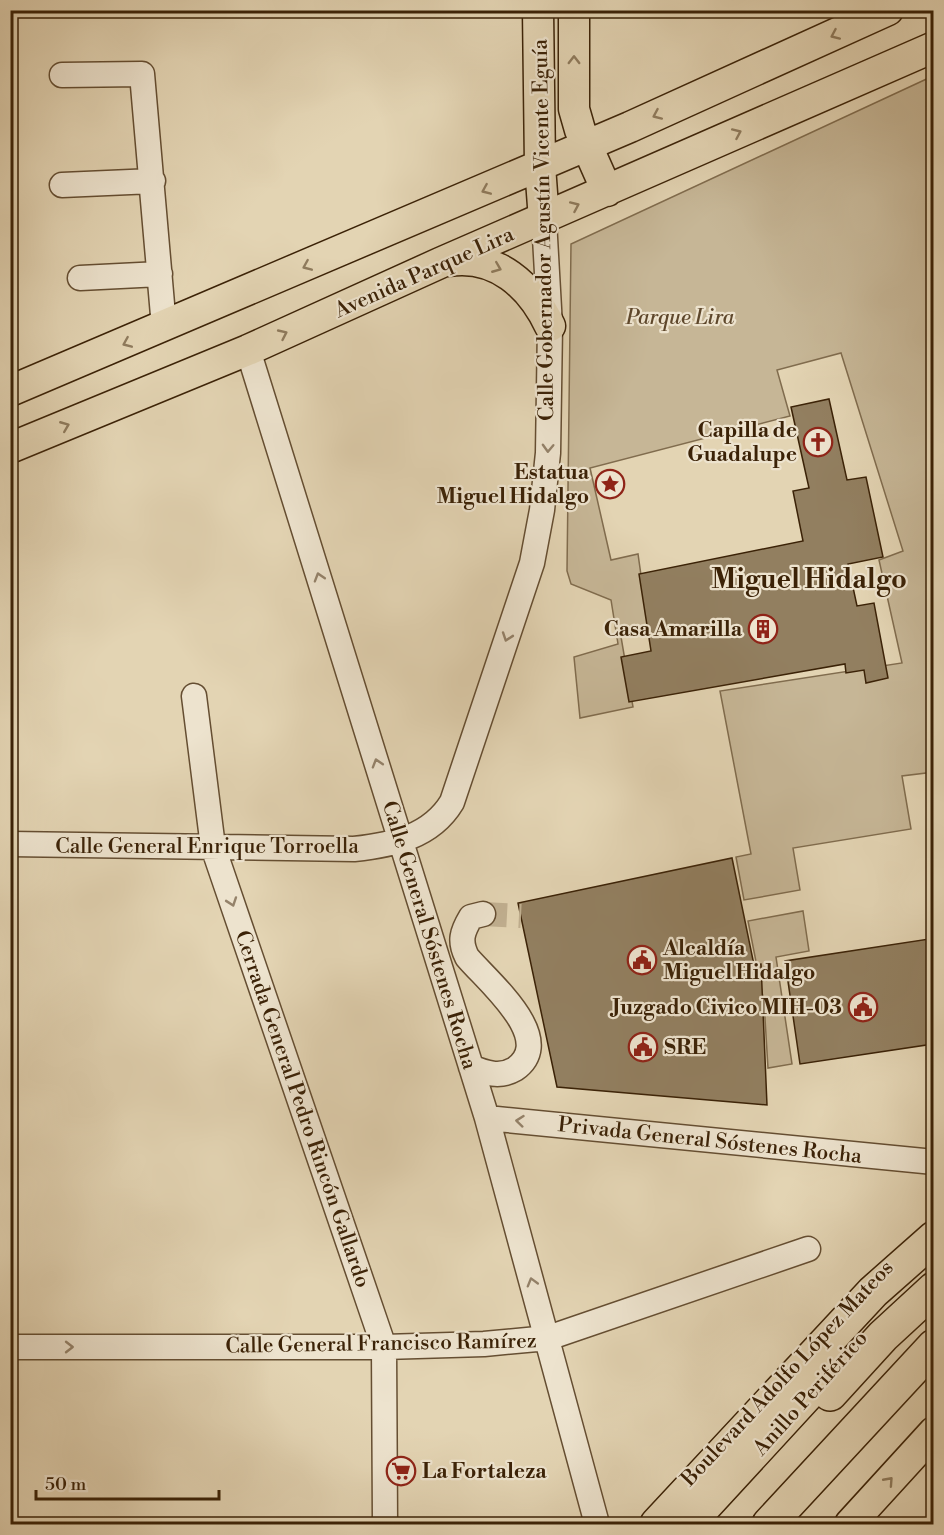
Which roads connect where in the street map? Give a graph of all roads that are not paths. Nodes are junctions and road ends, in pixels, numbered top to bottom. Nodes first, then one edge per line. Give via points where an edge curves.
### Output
1 (538, 10) edge
2 (574, 10) edge
3 (872, 14) edge
4 (933, 47) edge
5 (62, 75) dead end
6 (587, 146) junction
7 (540, 166) junction
8 (153, 181) junction
9 (62, 185) dead end
10 (607, 191) junction
11 (544, 220) junction
12 (440, 263) junction
13 (160, 274) junction
14 (81, 278) dead end
15 (550, 326) junction
16 (164, 327) junction
17 (248, 350) junction
18 (10, 392) edge
19 (10, 448) edge
20 (194, 696) dead end
21 (401, 839) junction
22 (10, 844) edge
23 (213, 847) junction
24 (483, 915) tunnel mouth
25 (471, 1067) junction
26 (487, 1118) junction
27 (933, 1162) edge
28 (933, 1226) edge
29 (933, 1238) edge
30 (808, 1249) dead end
31 (933, 1263) edge
32 (933, 1288) edge
33 (548, 1338) junction
34 (933, 1346) edge
35 (10, 1347) edge
36 (384, 1347) junction
37 (933, 1432) edge
38 (385, 1524) edge
39 (597, 1524) edge
40 (645, 1524) edge
41 (657, 1524) edge
42 (688, 1524) edge
43 (711, 1524) edge
44 (770, 1524) edge
45 (779, 1524) edge
46 (850, 1524) edge

1 - 7 main road, Calle Gobernador Agustín Vicente Eguía
6 -> 2 main road, Calle Gobernador Agustín Vicente Eguía via 574,109
3 -> 6 main road
10 -> 4 main road, Avenida Parque Lira
5 - 8 street via 142,74
6 - 7 main road
6 - 10 main road, Calle Gobernador Agustín Vicente Eguía
7 - 11 main road, Calle Gobernador Agustín Vicente Eguía
7 -> 16 main road
8 - 9 street
8 - 13 street
11 -> 10 main road, Avenida Parque Lira
11 - 12 main road, Avenida Parque Lira
11 - 15 street, Calle Gobernador Agustín Vicente Eguía
12 -> 15 main road via 472,261 507,272 533,296
17 -> 12 main road, Avenida Parque Lira
13 - 14 street
13 - 16 street
15 -> 21 street, Calle Gobernador Agustín Vicente Eguía via 548,453 532,563 452,802 435,825
16 -> 18 main road
19 -> 17 main road, Avenida Parque Lira
21 -> 17 street, Calle General Sóstenes Rocha
20 - 23 street, Cerrada General Pedro Rincón Gallardo
21 - 23 street, Calle General Enrique Torroella via 354,849
21 - 25 street, Calle General Sóstenes Rocha
22 - 23 street, Calle General Enrique Torroella
23 -> 36 street, Cerrada General Pedro Rincón Gallardo
24 - 25 street via 471,917 463,930 461,945 526,1026 531,1043 525,1060 513,1070 487,1074
25 - 26 street, Calle General Sóstenes Rocha
27 -> 26 street, Privada General Sóstenes Rocha
33 -> 26 street, Calle General Sóstenes Rocha
28 - 40 main road, Boulevard Adolfo López Mateos via 888,1264
29 - 41 highway via 873,1292
30 - 33 street, Calle General Francisco Ramírez
31 - 42 highway, Anillo Periférico via 883,1311
32 - 43 highway via 882,1336
33 - 36 street, Calle General Francisco Ramírez
33 - 39 street, Calle General Sóstenes Rocha
34 - 44 highway
34 - 45 highway
35 -> 36 street, Calle General Francisco Ramírez
36 - 38 street, Cerrada General Pedro Rincón Gallardo
46 -> 37 main road

